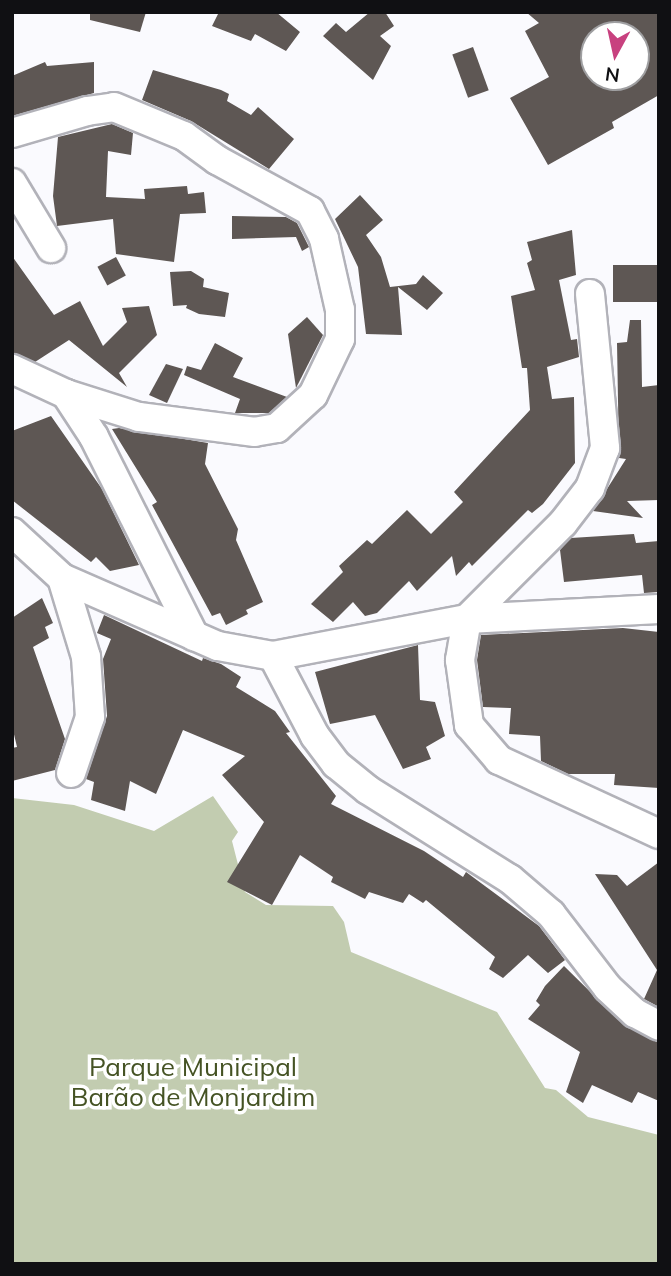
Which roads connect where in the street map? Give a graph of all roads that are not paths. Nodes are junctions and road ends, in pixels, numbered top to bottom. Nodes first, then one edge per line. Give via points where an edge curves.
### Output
1 (12, 133) edge
2 (12, 183) edge
3 (51, 248) dead end
4 (590, 294) dead end
5 (12, 369) edge
6 (66, 394) junction
7 (12, 531) edge
8 (61, 578) junction
9 (659, 608) edge
10 (467, 619) junction
11 (194, 636) junction
12 (273, 656) junction
13 (71, 773) dead end
14 (659, 834) edge
15 (659, 1026) edge

1 - 6 street via 114,107 184,136 217,160 310,211 337,283 340,339 328,369 313,395 277,428 256,432 139,417
2 - 3 street
4 - 10 street via 605,448 590,488 563,523
5 - 6 street
6 - 11 street via 94,437
7 - 8 street
8 - 11 street
8 - 13 street via 84,647 90,716
9 - 10 street
10 - 12 street
10 - 14 street via 460,660 468,725 499,760
11 - 12 street via 235,651
12 - 15 street via 315,736 337,764 368,790 510,879 551,914 608,988 635,1013

